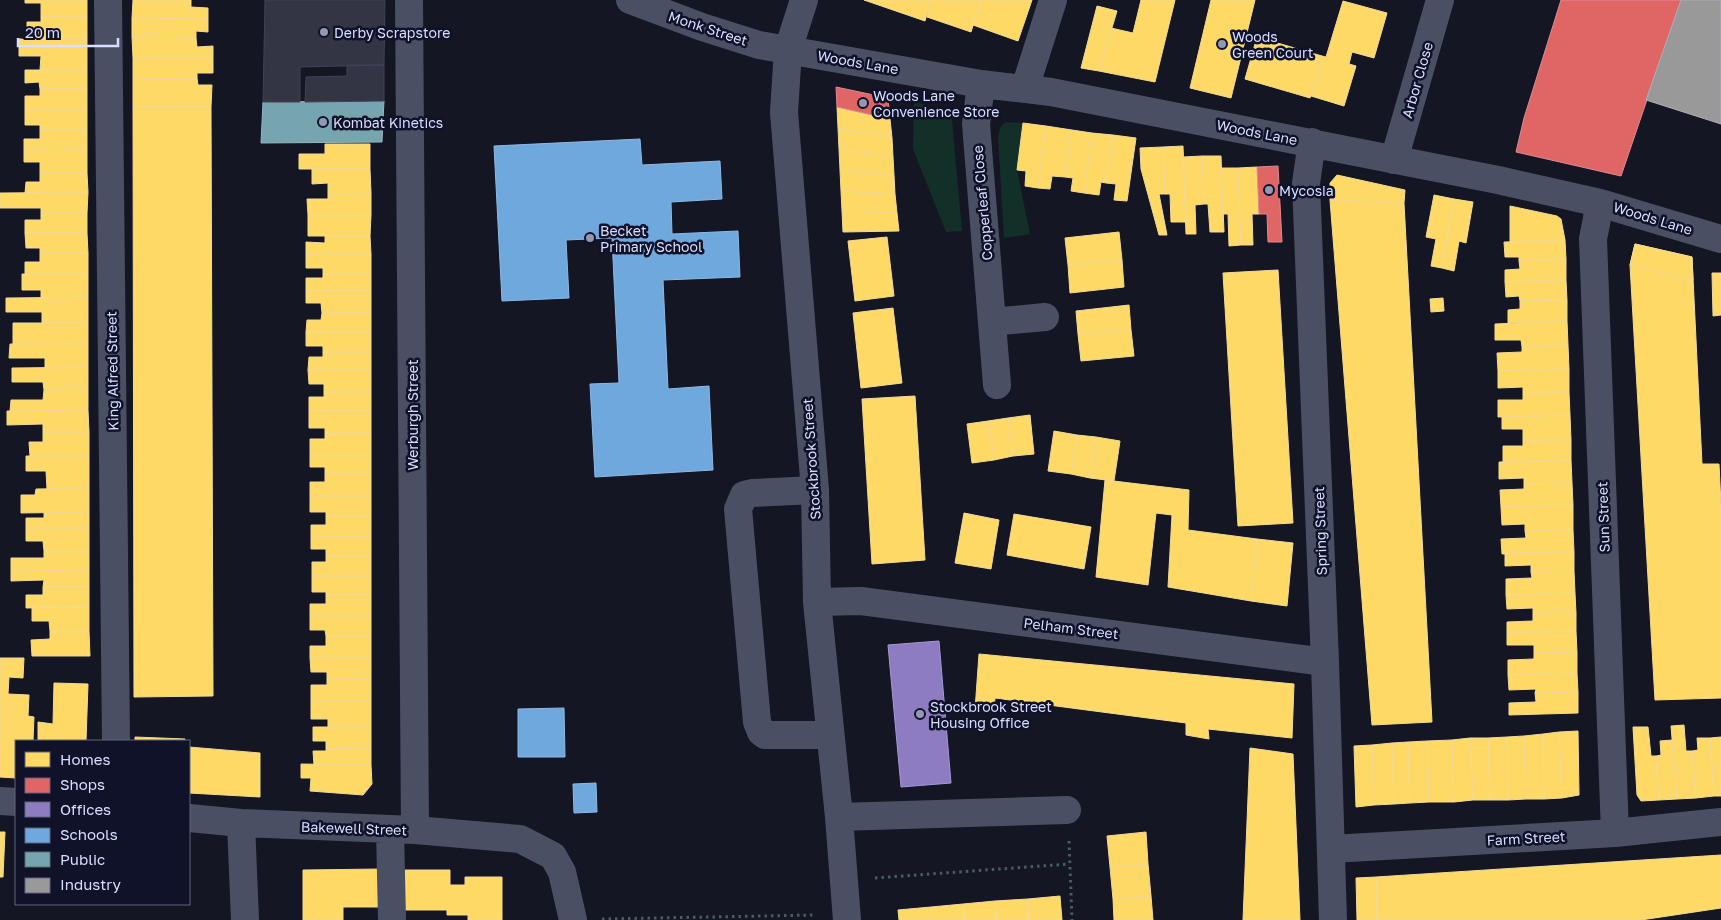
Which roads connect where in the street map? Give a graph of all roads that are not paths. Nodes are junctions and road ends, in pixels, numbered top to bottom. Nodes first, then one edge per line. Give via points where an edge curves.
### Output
1 (108, 0) edge
2 (409, 0) edge
3 (630, 0) edge
4 (804, 0) edge
5 (1054, 0) edge
6 (1440, 0) edge
7 (788, 50) junction
8 (981, 84) junction
9 (1025, 88) junction
10 (1312, 142) junction
11 (1394, 160) junction
12 (1600, 203) junction
13 (1721, 239) edge
14 (1045, 317) dead end
15 (992, 322) junction
16 (997, 385) dead end
17 (815, 490) junction
18 (817, 602) junction
19 (1325, 662) junction
20 (830, 735) junction
21 (116, 740) edge
22 (0, 801) edge
23 (15, 802) edge
24 (1067, 810) road end
25 (839, 816) junction
26 (190, 818) edge
27 (1721, 822) edge
28 (241, 823) junction
29 (403, 830) junction
30 (1615, 833) junction
31 (1331, 849) junction
32 (847, 917) edge
33 (246, 920) edge
34 (392, 920) edge
35 (573, 920) edge
36 (1333, 920) edge

1 - 21 street, King Alfred Street
2 - 29 street, Werburgh Street
3 - 7 street, Monk Street via 702,27
4 - 7 street, Stockbrook Street
5 - 9 street
6 - 11 street, Arbor Close
7 - 8 street, Woods Lane
7 - 17 street, Stockbrook Street via 784,112
8 - 9 street, Woods Lane
8 - 15 street, Copperleaf Close via 976,124
9 - 10 street, Woods Lane
10 - 11 street, Woods Lane
10 - 19 street, Spring Street via 1306,183
11 - 12 street, Woods Lane
12 - 13 street, Woods Lane
12 - 30 street, Sun Street via 1593,239
14 - 15 street
15 - 16 street, Copperleaf Close
17 - 18 street, Stockbrook Street
17 - 20 street via 752,493 744,495 738,509 757,722 761,732 765,735
18 - 19 street, Pelham Street via 862,601
18 - 20 street, Stockbrook Street
19 - 31 street, Spring Street
20 - 25 street, Stockbrook Street
22 - 23 street
24 - 25 street
25 - 32 street, Stockbrook Street
26 - 28 street, Bakewell Street
27 - 30 street, Farm Street
28 - 29 street, Bakewell Street
28 - 33 street
29 - 34 street, Werburgh Street
29 - 35 street, Bakewell Street via 520,839 553,856 562,872
30 - 31 street, Farm Street
31 - 36 street, Spring Street

